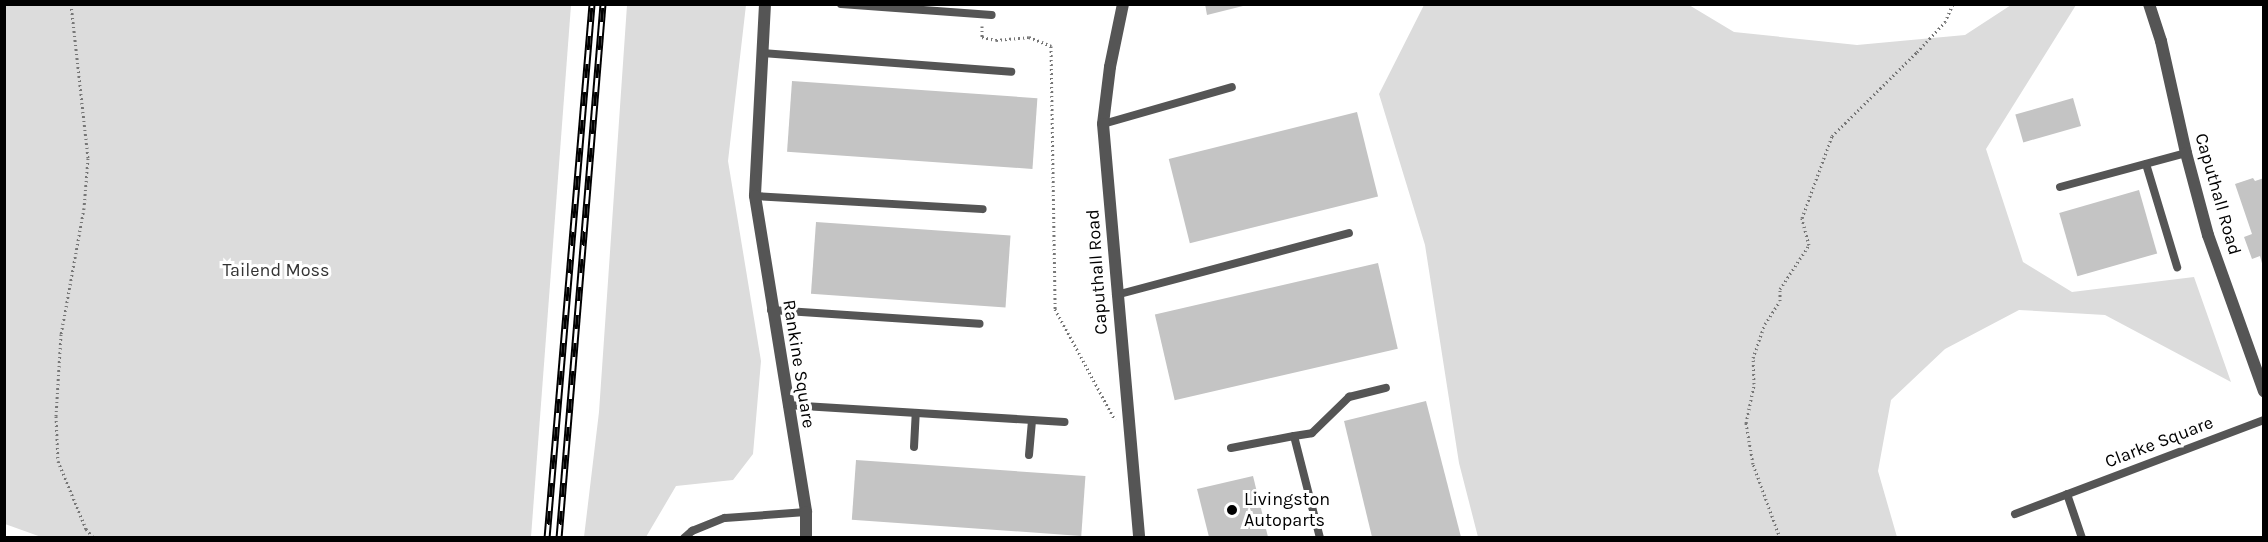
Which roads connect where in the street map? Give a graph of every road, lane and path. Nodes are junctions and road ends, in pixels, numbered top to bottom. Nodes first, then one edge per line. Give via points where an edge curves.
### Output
1 (71, 4) edge
2 (765, 4) edge
3 (841, 4) edge
4 (1123, 4) edge
5 (1953, 4) edge
6 (2150, 4) edge
7 (982, 14) junction
8 (992, 15) dead end
9 (761, 53) junction
10 (1011, 72) dead end
11 (1232, 87) dead end
12 (1103, 124) junction
13 (2186, 153) junction
14 (2146, 164) junction
15 (2060, 188) dead end
16 (755, 196) junction
17 (983, 209) dead end
18 (1348, 233) dead end
19 (2177, 267) dead end
20 (1116, 295) junction
21 (771, 310) junction
22 (980, 324) dead end
23 (2259, 364) edge
24 (1386, 388) dead end
25 (2264, 391) edge
26 (787, 405) junction
27 (916, 413) junction
28 (1032, 420) junction
29 (2264, 420) edge
30 (1064, 422) dead end
31 (1294, 436) junction
32 (1130, 441) junction
33 (914, 447) dead end
34 (1231, 448) dead end
35 (1029, 455) dead end
36 (2067, 494) junction
37 (806, 512) junction
38 (2015, 514) dead end
39 (94, 537) edge
40 (684, 537) edge
41 (806, 537) edge
42 (1139, 537) edge
43 (1320, 537) edge
44 (1780, 537) edge
45 (2082, 537) edge

1 - 39 path via 88,158 84,208 57,368 58,461 86,529
2 - 9 street, Rankine Square
3 - 7 lane
4 - 12 street, Caputhall Road
5 - 44 path via 1945,22 1832,136 1802,218 1809,245 1780,289 1780,301 1765,324 1753,358 1754,384 1746,423 1753,464
6 - 13 street, Caputhall Road
7 - 8 lane
7 - 32 path via 982,37 1029,37 1051,46 1055,309 1113,418
9 - 10 lane
9 - 16 street, Rankine Square
11 - 12 lane
12 - 20 street, Caputhall Road
13 - 14 lane
13 - 23 street, Caputhall Road via 2208,235
14 - 15 lane
14 - 19 lane
16 - 17 lane
16 - 21 street, Rankine Square
18 - 20 lane
20 - 32 street, Caputhall Road
21 - 22 lane
21 - 26 street, Rankine Square
23 - 25 street, Caputhall Road
24 - 31 lane via 1349,397 1312,433
26 - 27 lane
26 - 37 street, Rankine Square
27 - 28 lane
27 - 33 lane
28 - 30 lane
28 - 35 lane
29 - 36 lane, Clarke Square
31 - 34 lane
31 - 43 lane
32 - 42 street, Caputhall Road
36 - 38 lane, Clarke Square
36 - 45 lane
37 - 40 lane via 725,518
37 - 41 street, Rankine Square

